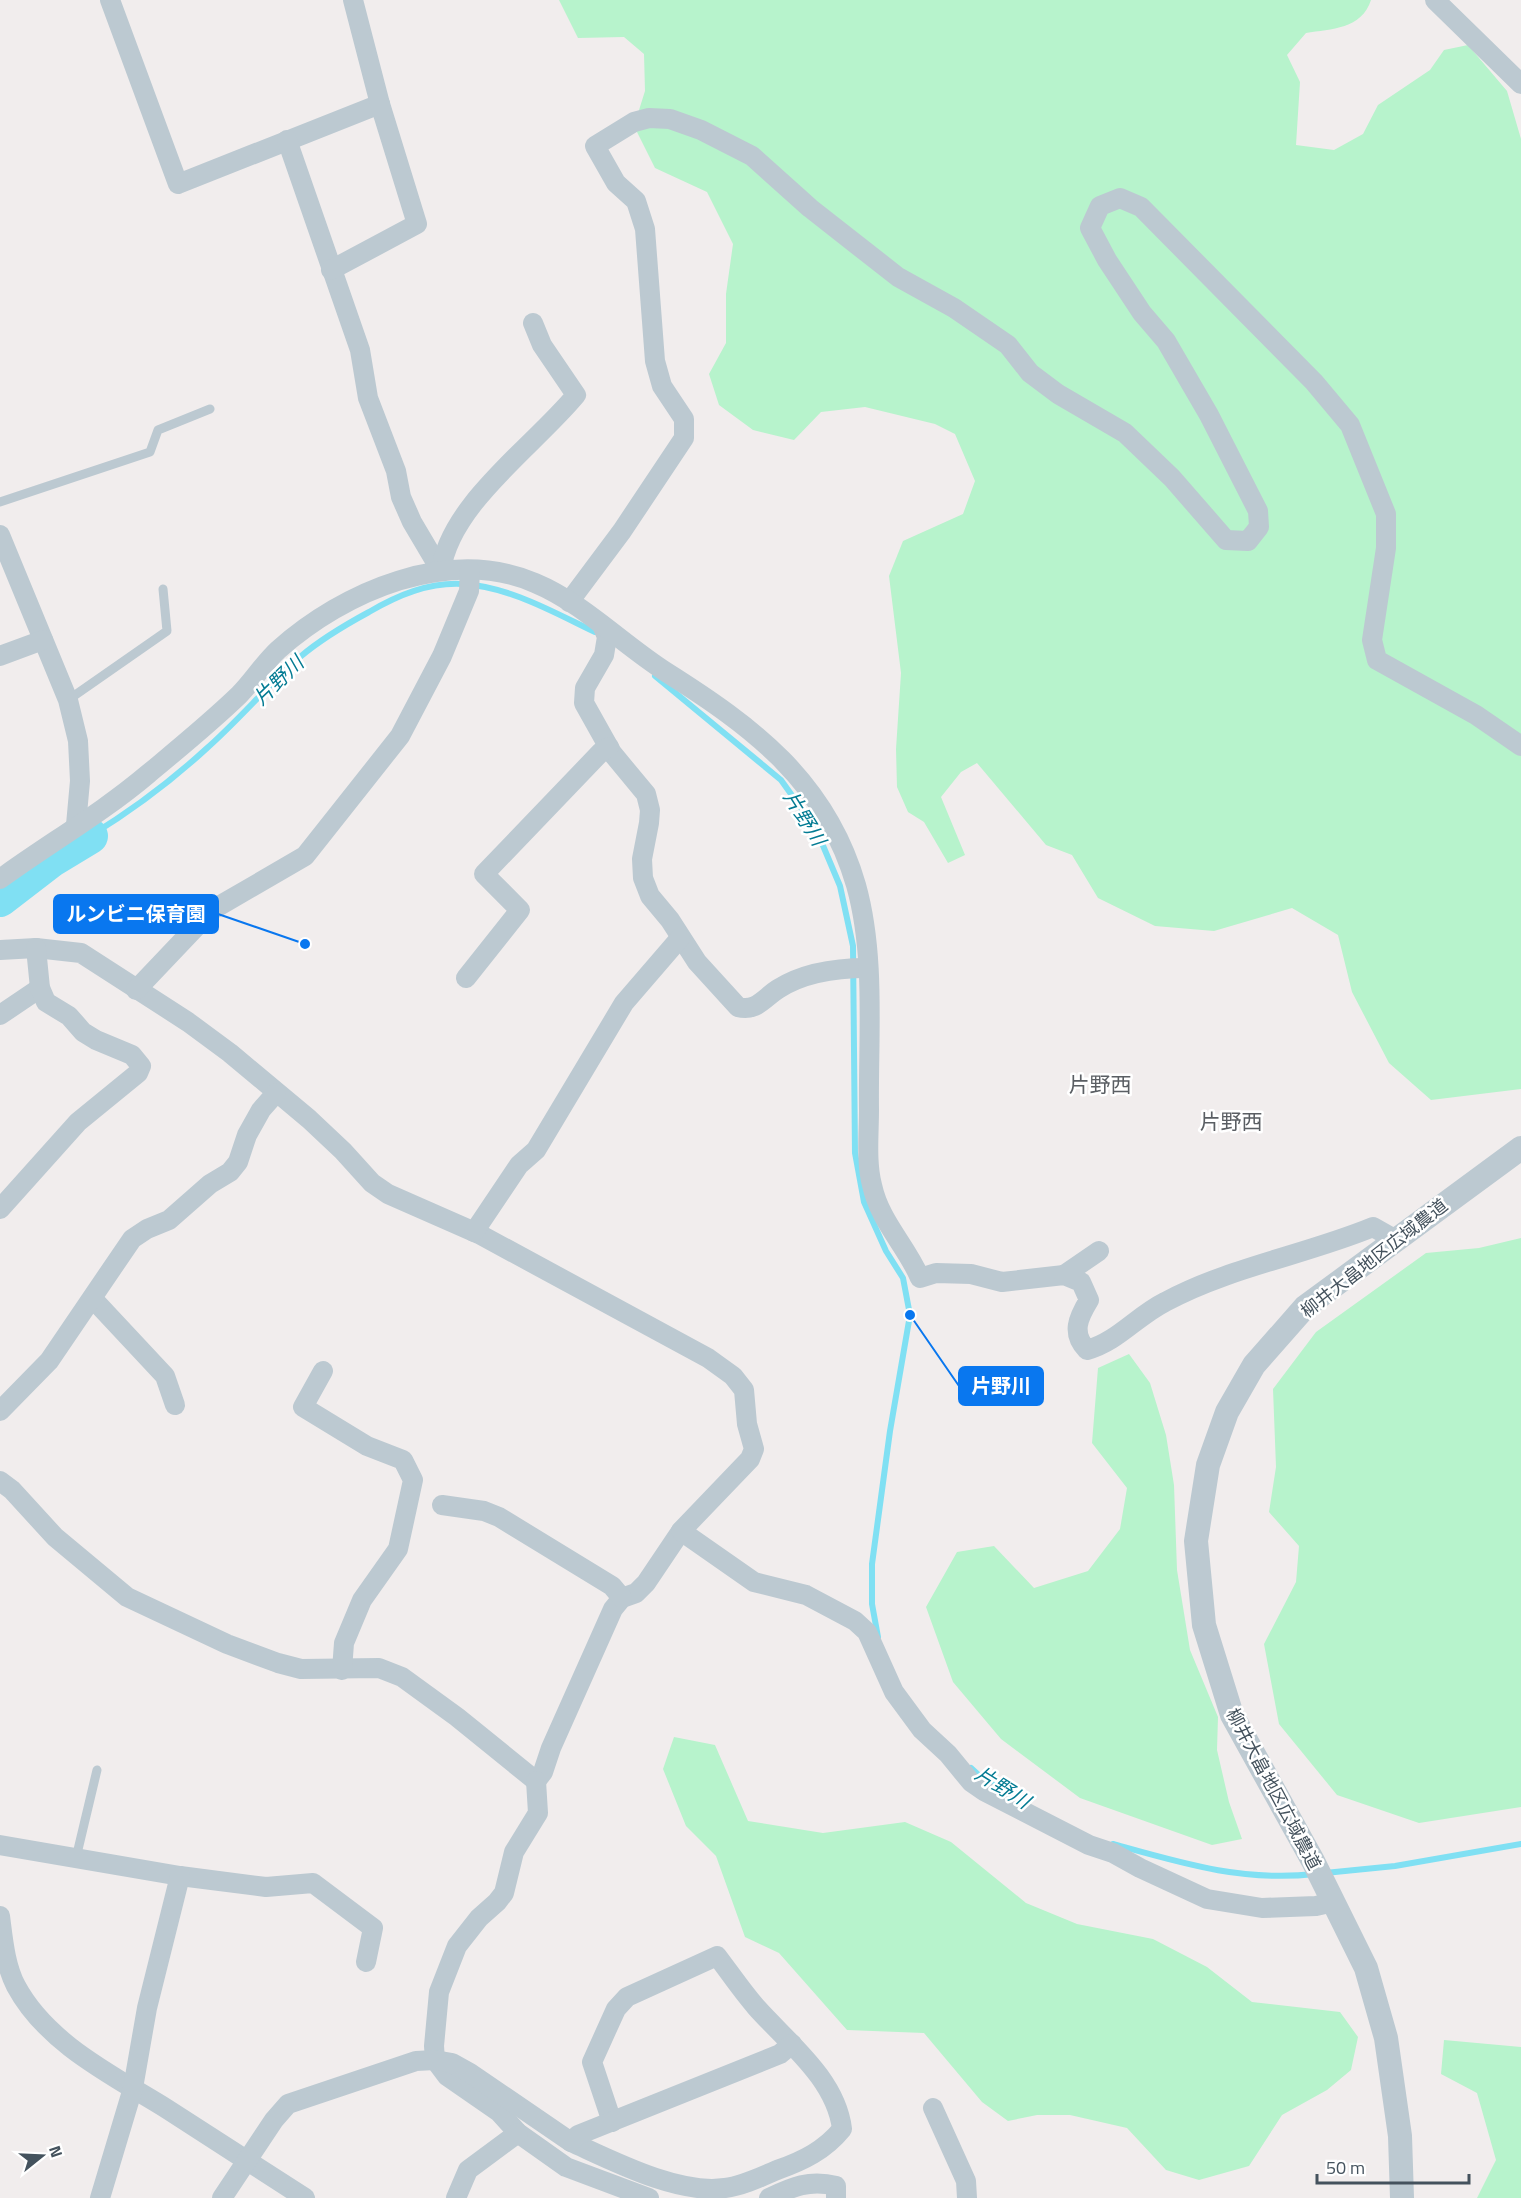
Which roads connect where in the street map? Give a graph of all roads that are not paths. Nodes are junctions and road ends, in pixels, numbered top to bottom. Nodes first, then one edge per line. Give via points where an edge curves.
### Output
1 (110, 0) edge
2 (353, 0) edge
3 (1435, 0) edge
4 (1521, 84) edge
5 (380, 104) junction
6 (287, 140) junction
7 (331, 270) junction
8 (533, 323) dead end
9 (210, 409) dead end
10 (0, 502) edge
11 (2, 547) edge
12 (441, 572) junction
13 (470, 579) junction
14 (163, 589) dead end
15 (569, 602) junction
16 (602, 626) junction
17 (44, 640) junction
18 (0, 656) edge
19 (68, 700) junction
20 (1521, 746) edge
21 (609, 747) junction
22 (76, 825) junction
23 (0, 879) edge
24 (680, 938) junction
25 (36, 948) junction
26 (0, 950) edge
27 (860, 968) junction
28 (466, 978) dead end
29 (40, 988) junction
30 (136, 990) junction
31 (0, 1015) edge
32 (276, 1093) junction
33 (1521, 1148) edge
34 (0, 1209) edge
35 (474, 1232) junction
36 (1396, 1240) junction
37 (1099, 1251) dead end
38 (1064, 1275) junction
39 (94, 1300) junction
40 (324, 1371) dead end
41 (175, 1406) dead end
42 (0, 1411) edge
43 (0, 1481) edge
44 (442, 1505) dead end
45 (681, 1531) junction
46 (622, 1598) junction
47 (342, 1670) junction
48 (97, 1770) dead end
49 (536, 1781) junction
50 (0, 1845) edge
51 (76, 1858) junction
52 (180, 1876) junction
53 (1329, 1894) junction
54 (0, 1916) edge
55 (366, 1962) dead end
56 (792, 2044) junction
57 (435, 2060) junction
58 (133, 2088) junction
59 (933, 2108) dead end
60 (612, 2122) junction
61 (518, 2133) junction
62 (571, 2142) junction
63 (247, 2160) junction
64 (100, 2198) edge
65 (222, 2198) edge
66 (305, 2198) edge
67 (456, 2198) edge
68 (649, 2198) edge
69 (769, 2198) edge
70 (836, 2198) edge
71 (967, 2198) edge
72 (1402, 2198) edge

1 - 6 street via 178,184
2 - 5 street
3 - 4 street
5 - 6 street
5 - 7 street via 417,224
6 - 7 street
7 - 12 street via 360,350 368,398 396,471 401,497
8 - 12 street via 542,345 576,394 459,522 443,552
9 - 10 lane via 158,430 150,452
11 - 17 street
12 - 13 street
12 - 22 street via 380,587 310,625 276,652 239,694 144,778
13 - 15 street via 509,575 535,583
13 - 30 street via 441,656 400,736 305,856 212,910
14 - 19 lane via 167,631
15 - 16 street
15 - 20 street via 684,438 684,419 662,386 655,361 645,229 636,201 616,183 595,146 634,122 670,119 752,156 810,208 898,277 963,314 1008,345 1030,373 1125,433 1172,478 1226,540 1248,541 1259,528 1258,511 1166,341 1142,313 1089,228 1101,206 1120,198 1141,207 1314,382 1350,425 1386,514 1386,548 1372,640 1377,660 1476,715
16 - 21 street via 607,637 604,655 585,687 584,703
16 - 27 street via 727,710 767,742 798,774 844,849 862,913
17 - 18 street
17 - 19 street
19 - 22 street via 78,741
21 - 24 street via 645,794 650,810 643,878 650,896
21 - 28 street via 484,874 520,910
22 - 23 street
24 - 27 street via 724,992 738,1007 746,1009 757,1006 800,977
24 - 35 street via 624,1003 536,1150 519,1165
25 - 26 street
25 - 29 street
25 - 30 street via 81,953
27 - 38 street via 870,1180 883,1219 906,1249 920,1278 936,1273 971,1274 1002,1282
29 - 31 street
29 - 34 street via 46,1002 69,1016 83,1032 132,1055 141,1066 138,1073 78,1122
30 - 32 street via 188,1022
32 - 35 street via 380,1188
32 - 39 street via 261,1110 230,1172 169,1220 132,1239
33 - 36 street, 柳井大畠地区広域農道
35 - 45 street via 708,1358 733,1376 744,1390 754,1449 750,1458
36 - 38 street via 1373,1227 1283,1255 1164,1302 1103,1346 1087,1350 1079,1341 1077,1321 1089,1300 1081,1282
36 - 53 street, 柳井大畠地区広域農道 via 1305,1307 1254,1365 1227,1412 1208,1465 1196,1541 1204,1625 1232,1715
37 - 38 street
39 - 41 street via 165,1376
39 - 42 street via 49,1361
40 - 47 street via 303,1407 367,1446 404,1460 413,1480 398,1549 362,1599 344,1643
43 - 47 street via 54,1537 127,1597 227,1644 278,1663 301,1670
44 - 46 street via 499,1517 612,1586
45 - 46 street via 646,1584
45 - 53 street via 754,1582 806,1595 855,1620 867,1632 904,1706 936,1745 984,1791 1207,1899 1262,1908 1316,1906
46 - 49 street via 613,1609
47 - 49 street via 379,1668 402,1677
48 - 51 lane
49 - 57 street via 538,1814 514,1852 504,1893 457,1947 439,1992
50 - 51 street
51 - 52 street
52 - 55 street via 266,1887 313,1883 373,1928
52 - 58 street via 147,2008
53 - 72 street, 柳井大畠地区広域農道 via 1366,1968 1386,2038 1400,2136
54 - 58 street via 4,1949 16,1986 33,2010 88,2060
56 - 60 street via 780,2054
56 - 60 street via 755,2006 717,1956 627,1997 616,2008 592,2062
56 - 62 street via 834,2100 842,2129 829,2145 793,2164 725,2188 700,2188 653,2176
57 - 61 street via 447,2076 499,2112
57 - 62 street via 452,2063 470,2073
57 - 63 street via 416,2061 288,2104
58 - 63 street
58 - 64 street
59 - 71 street via 966,2181
60 - 62 street via 578,2135
61 - 67 street via 468,2170
61 - 68 street via 566,2167
63 - 65 street
63 - 66 street
69 - 70 street via 796,2185 818,2181 836,2186

